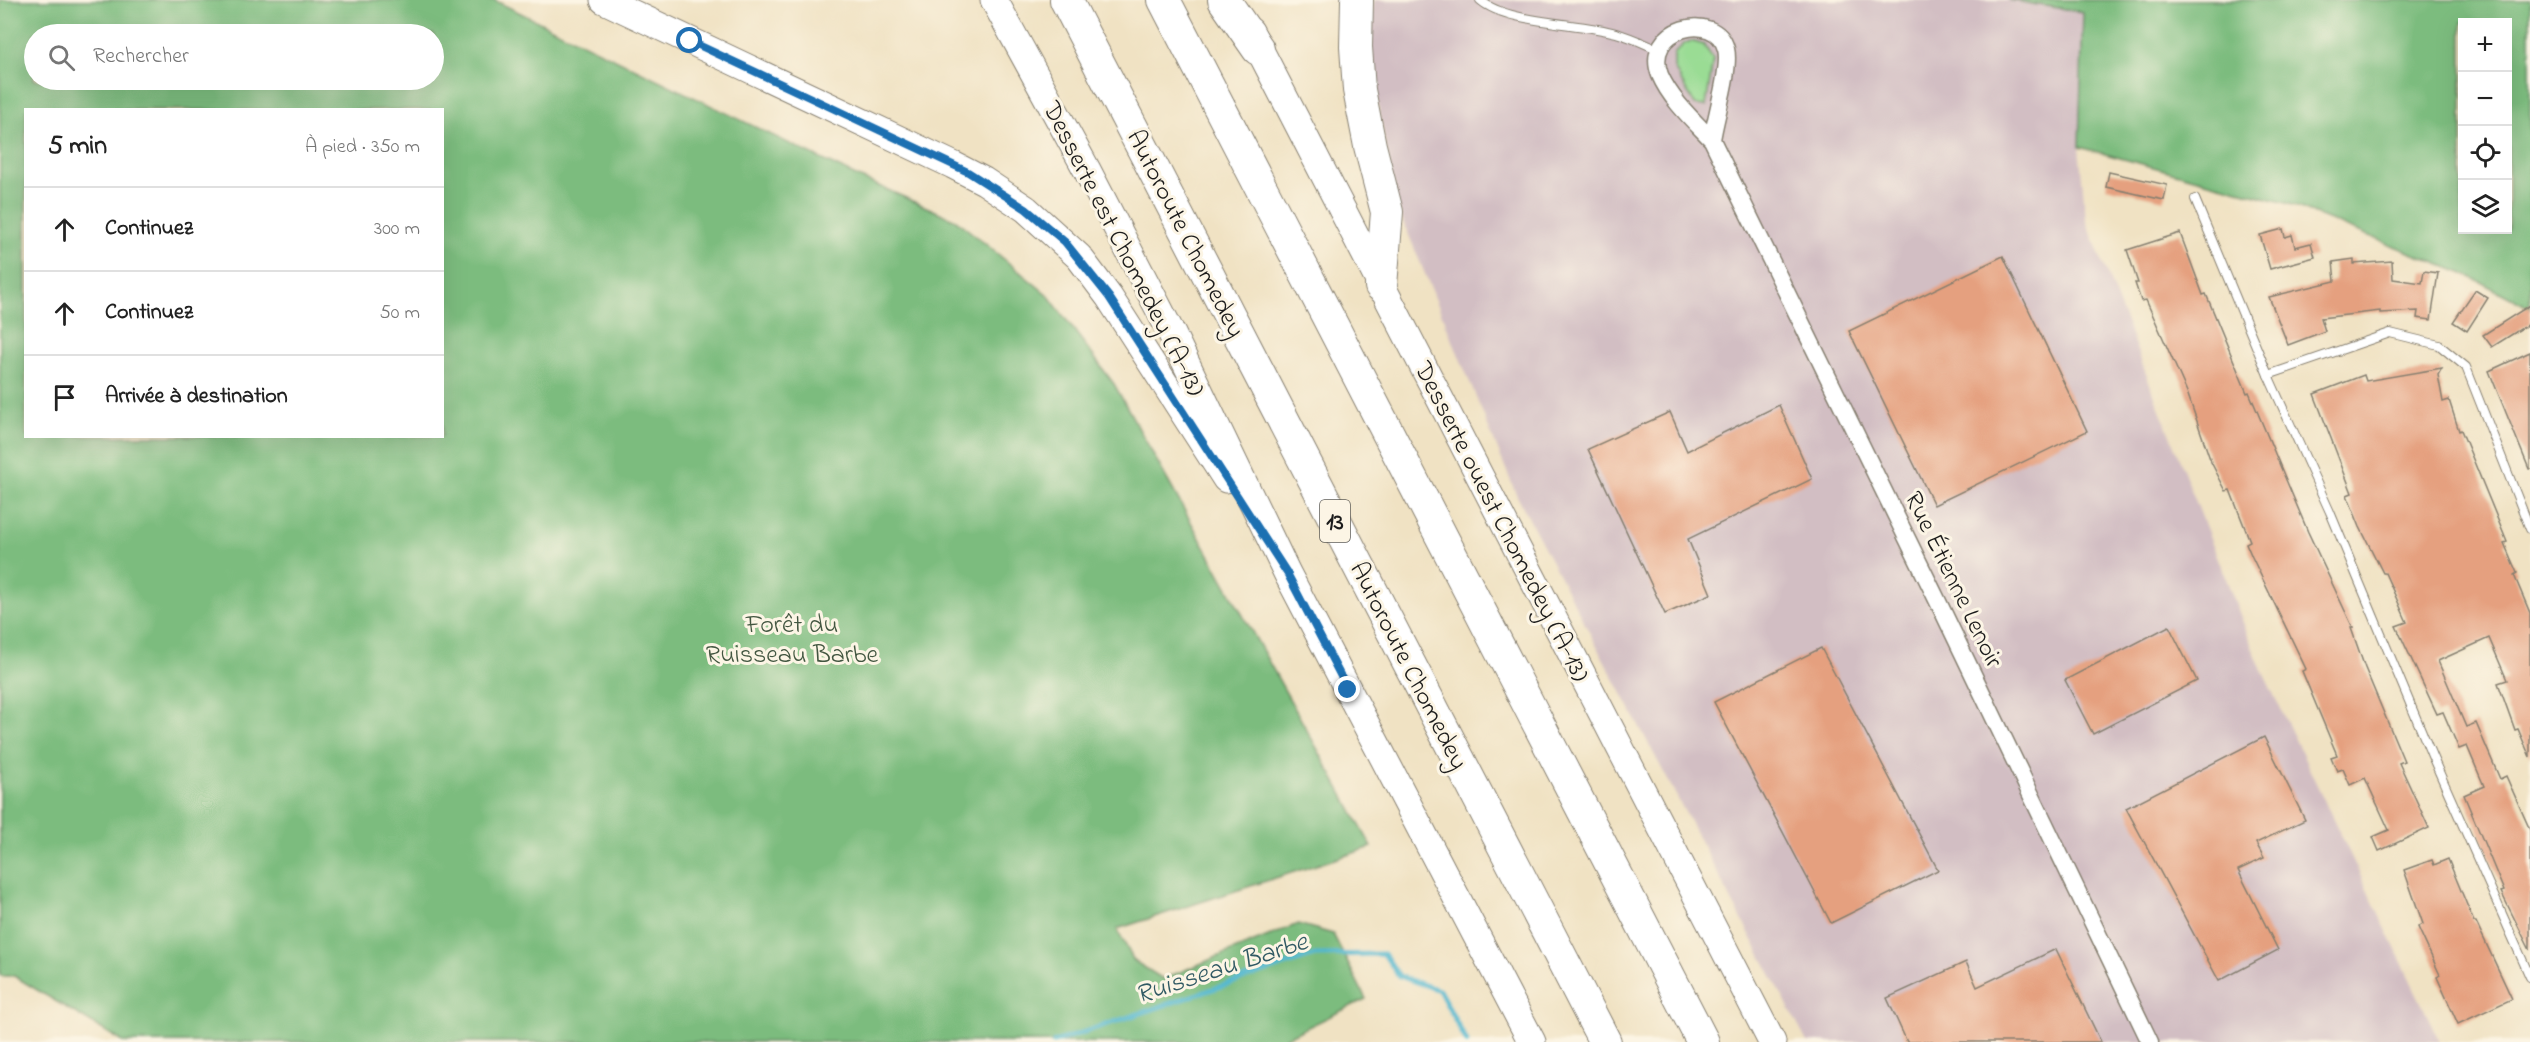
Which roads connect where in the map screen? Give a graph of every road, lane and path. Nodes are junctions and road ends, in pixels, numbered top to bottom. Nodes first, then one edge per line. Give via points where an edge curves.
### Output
1 (604, 0) edge
2 (994, 0) edge
3 (1066, 0) edge
4 (1164, 0) edge
5 (1224, 0) edge
6 (1235, 0) edge
7 (1358, 0) edge
8 (1480, 0) edge
9 (1258, 49) junction
10 (1659, 50) junction
11 (1712, 140) junction
12 (2195, 199) dead end
13 (1381, 286) junction
14 (2268, 375) junction
15 (2530, 529) edge
16 (1287, 573) junction
17 (2530, 977) edge
18 (1532, 1042) edge
19 (1605, 1042) edge
20 (1703, 1042) edge
21 (1772, 1042) edge
22 (2150, 1042) edge

1 - 16 main road via 960,168 1046,225 1079,257 1109,297
2 - 16 main road, Desserte est Chomedey (A-13) via 1168,326
3 - 19 highway, Autoroute Chomedey / 13
4 - 20 highway
5 - 9 highway
6 - 9 main road, Desserte ouest Chomedey (A-13)
7 - 13 highway via 1359,90 1387,212
8 - 10 lane via 1508,13 1615,32
9 - 13 main road, Desserte ouest Chomedey (A-13)
10 - 11 street, Rue Étienne Lenoir via 1657,64 1664,83
10 - 11 street via 1671,33 1691,27 1710,30 1722,40 1726,65
11 - 22 street, Rue Étienne Lenoir
12 - 14 lane
13 - 21 main road, Desserte ouest Chomedey (A-13)
14 - 15 lane via 2390,333 2439,345 2466,368
14 - 17 lane
16 - 18 main road, Desserte est Chomedey (A-13)

